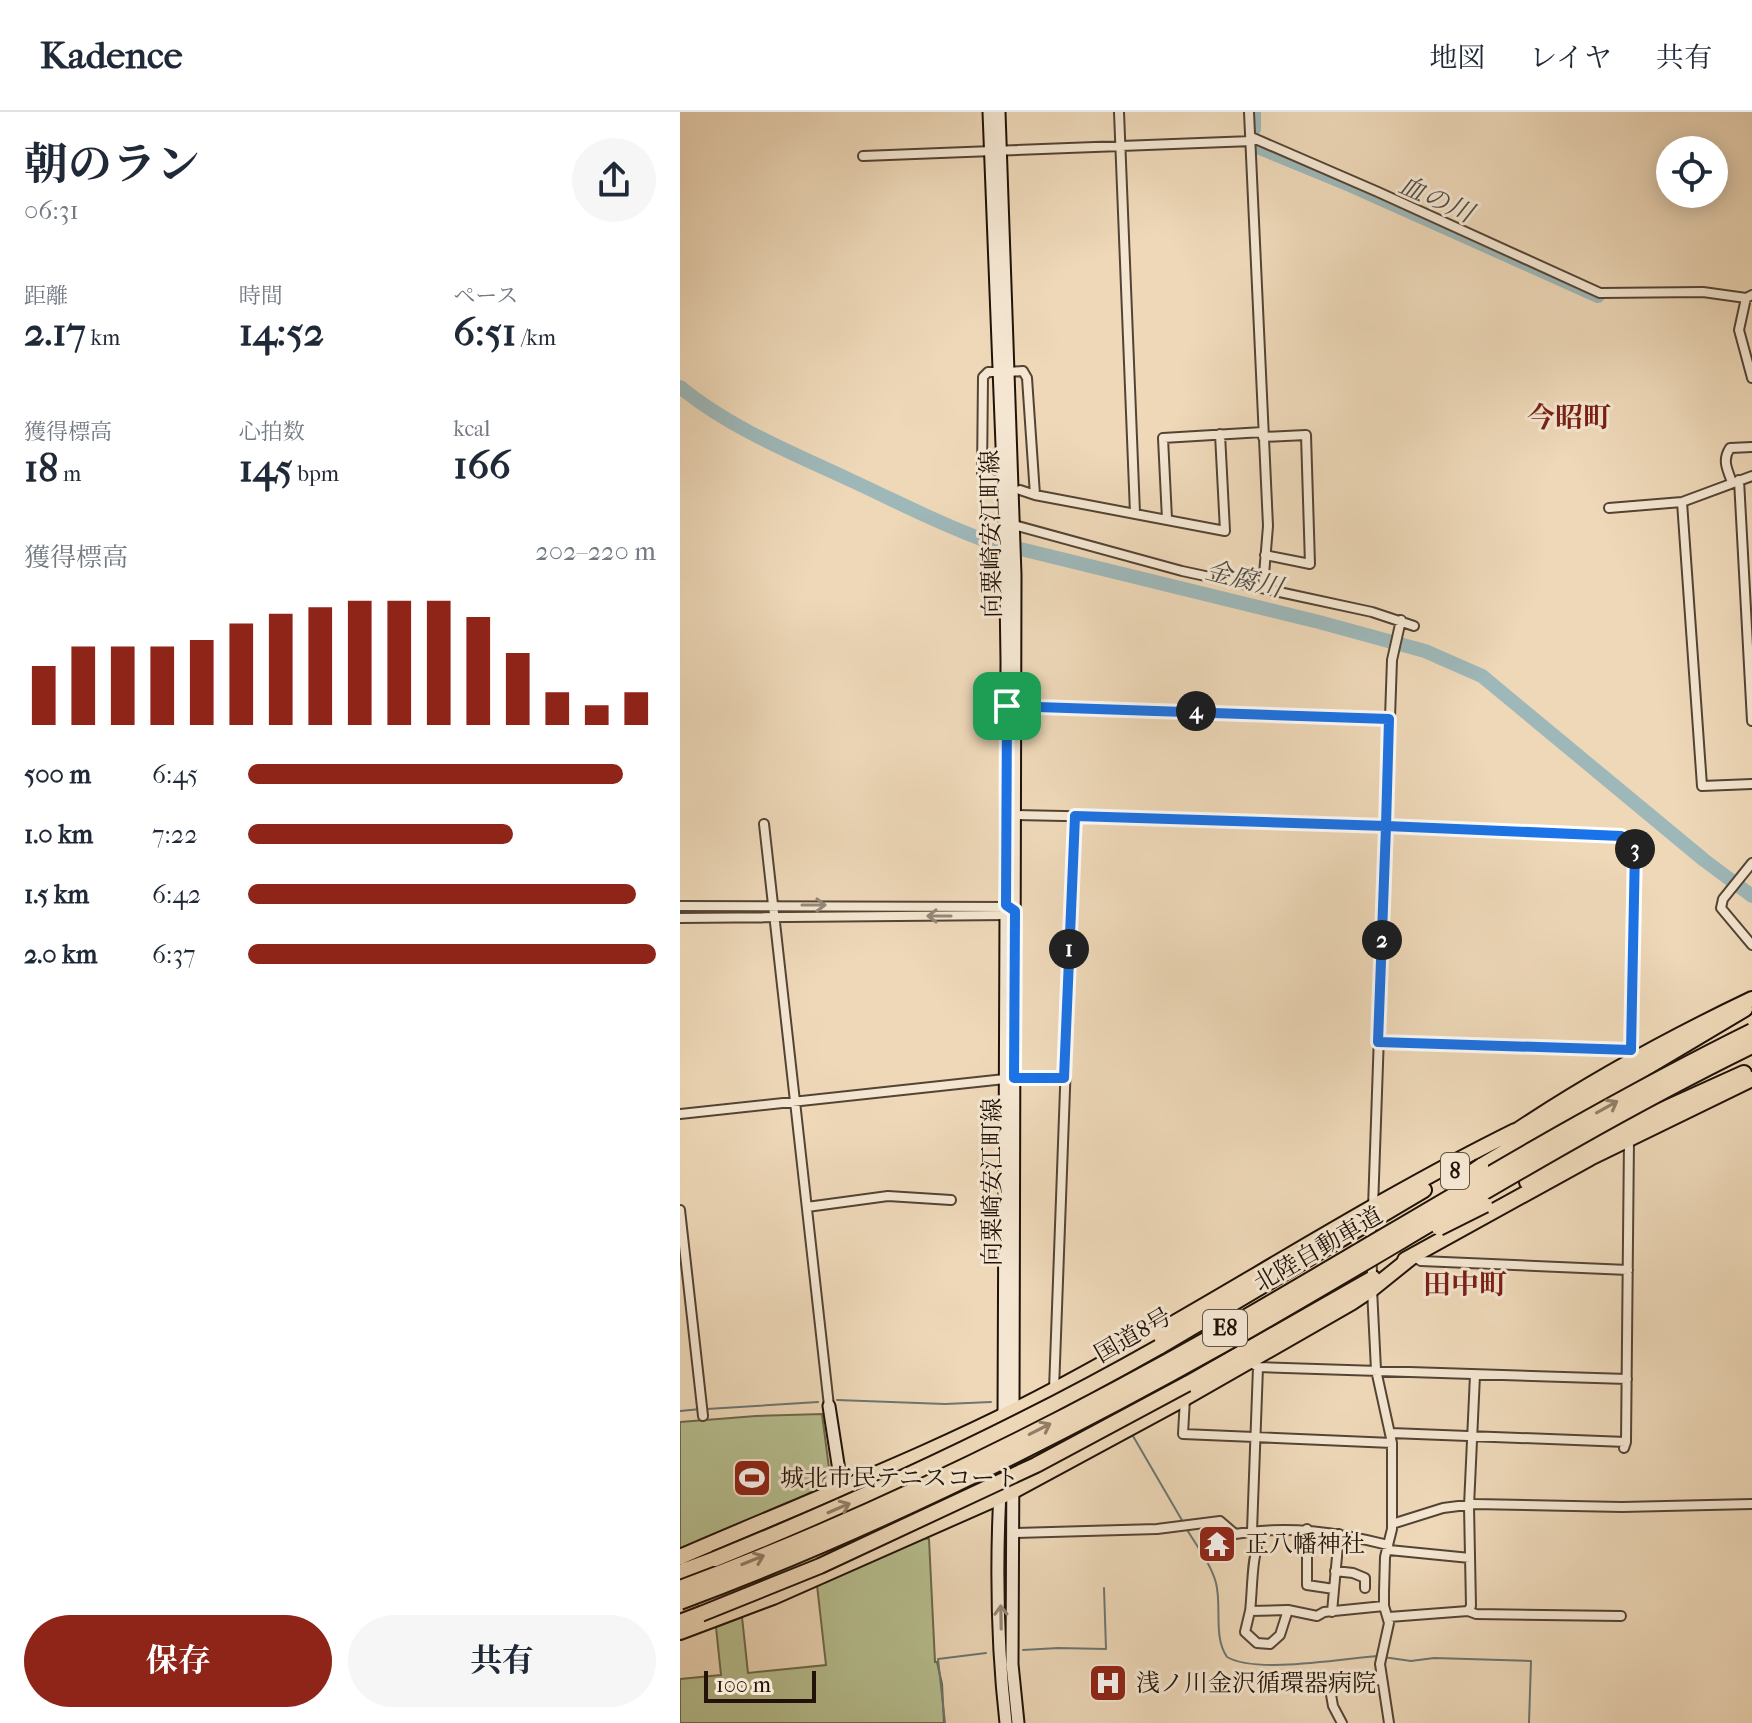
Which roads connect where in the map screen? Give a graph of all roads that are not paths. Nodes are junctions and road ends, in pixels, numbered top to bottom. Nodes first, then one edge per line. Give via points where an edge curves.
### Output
1 (989, 112) edge
2 (999, 112) edge
3 (1119, 112) edge
4 (1249, 112) edge
5 (1252, 139) junction
6 (1120, 146) junction
7 (995, 152) junction
8 (863, 156) dead end
9 (1749, 296) edge
10 (1004, 372) junction
11 (1752, 378) edge
12 (1220, 434) junction
13 (1263, 435) junction
14 (1752, 447) edge
15 (1752, 476) edge
16 (1736, 481) junction
17 (997, 482) dead end
18 (1020, 490) dead end
19 (1035, 495) junction
20 (1682, 502) junction
21 (1609, 508) dead end
22 (1135, 513) junction
23 (1167, 519) junction
24 (1009, 524) junction
25 (1265, 555) junction
26 (1263, 587) junction
27 (1401, 622) junction
28 (1414, 626) dead end
29 (1011, 706) junction
30 (1389, 719) junction
31 (1752, 721) edge
32 (1752, 784) edge
33 (1011, 815) junction
34 (1075, 816) junction
35 (764, 824) dead end
36 (1386, 826) junction
37 (1750, 868) edge
38 (772, 905) junction
39 (680, 906) edge
40 (1009, 911) junction
41 (773, 917) junction
42 (680, 918) edge
43 (1752, 945) edge
44 (1752, 1001) edge
45 (1752, 1031) edge
46 (1378, 1042) junction
47 (1752, 1046) edge
48 (1634, 1054) junction
49 (1752, 1070) edge
50 (1064, 1078) junction
51 (1009, 1079) junction
52 (1752, 1079) edge
53 (795, 1101) junction
54 (680, 1114) edge
55 (1629, 1138) junction
56 (951, 1200) dead end
57 (807, 1207) junction
58 (680, 1210) edge
59 (1372, 1216) junction
60 (1413, 1256) junction
61 (1628, 1270) junction
62 (1372, 1283) junction
63 (1302, 1284) junction
64 (1273, 1316) junction
65 (1254, 1364) junction
66 (1376, 1370) junction
67 (1475, 1375) junction
68 (1627, 1379) junction
69 (1054, 1390) junction
70 (1186, 1391) junction
71 (829, 1406) joint
72 (702, 1411) dead end
73 (1009, 1413) junction
74 (1256, 1437) junction
75 (1473, 1437) junction
76 (1392, 1438) junction
77 (842, 1490) junction
78 (1006, 1494) junction
79 (1752, 1504) edge
80 (1469, 1506) junction
81 (1392, 1524) junction
82 (1307, 1529) junction
83 (1252, 1531) junction
84 (1015, 1533) junction
85 (1339, 1534) junction
86 (1388, 1545) junction
87 (680, 1557) edge
88 (1470, 1558) junction
89 (1335, 1571) junction
90 (680, 1572) edge
91 (680, 1588) edge
92 (1365, 1588) dead end
93 (1334, 1589) junction
94 (680, 1602) edge
95 (1384, 1606) junction
96 (1288, 1610) junction
97 (1250, 1611) junction
98 (1468, 1611) junction
99 (1332, 1612) junction
100 (1621, 1616) dead end
101 (1389, 1617) junction
102 (680, 1622) edge
103 (680, 1632) edge
104 (1382, 1680) junction
105 (1006, 1723) edge
106 (1018, 1723) edge
107 (1342, 1723) edge
108 (1389, 1723) edge

1 - 7 main road, 向粟崎安江町線
2 - 7 main road, 向粟崎安江町線
3 - 6 street
4 - 5 street
5 - 6 street
5 - 9 street via 1600,293
5 - 13 street
6 - 7 street
6 - 22 street
7 - 8 street
7 - 10 main road, 向粟崎安江町線
9 - 11 street via 1739,330
10 - 17 street via 983,377 982,474
10 - 19 street via 1023,371 1027,378
10 - 24 main road, 向粟崎安江町線
12 - 13 street
12 - 23 street via 1163,438
12 - 23 street via 1225,531
13 - 25 street
13 - 25 street via 1306,435 1310,564
14 - 16 street via 1727,451 1724,461
15 - 16 street
16 - 20 street
16 - 31 street
18 - 19 street
19 - 22 street
20 - 21 street
20 - 32 street via 1702,786
22 - 23 street
24 - 26 street
24 - 29 main road, 向粟崎安江町線
25 - 26 street
26 - 27 street
27 - 28 street
27 - 30 street via 1392,660
29 - 30 street
29 - 33 main road, 向粟崎安江町線
30 - 36 street
33 - 34 street
33 - 40 main road, 向粟崎安江町線
34 - 36 street
34 - 50 street
35 - 38 street
36 - 46 street
36 - 48 street via 1621,836 1635,848
37 - 43 street via 1721,908
38 - 39 street
38 -> 40 street
38 - 41 street
40 -> 41 street
40 - 51 main road, 向粟崎安江町線
41 - 42 street
41 - 53 street
44 - 48 highway, 国道8号 / 8
44 - 63 highway, bridge via 1734,1018 1580,1106
63 -> 45 highway, 北陸自動車道 / E8, bridge via 1560,1133
46 - 48 street
46 - 59 street
47 - 64 highway, 北陸自動車道 / E8, bridge via 1566,1144
48 - 59 highway, 国道8号 / 8
49 - 64 highway, bridge via 1609,1136
50 - 51 street
50 - 69 street
51 - 53 street
51 - 73 main road, 向粟崎安江町線
52 - 55 highway, 8
53 - 54 street
53 - 57 street
55 - 60 highway, 8
55 - 61 street
56 - 57 street via 888,1196
57 - 71 street
58 - 72 street
59 - 62 street
59 - 69 highway
90 -> 59 highway, 国道8号 / 8, bridge via 859,1499 1006,1428 1159,1347
60 - 61 street via 1421,1261
60 - 62 highway
61 - 68 street
62 - 65 highway
62 - 66 street
62 - 70 highway
91 -> 63 highway, 北陸自動車道 / E8, bridge via 955,1471 1127,1383
64 - 94 highway, 北陸自動車道 / E8, bridge via 961,1483
65 - 66 street
65 - 70 highway
65 - 74 street
66 - 67 street
66 - 76 street
67 - 68 street
67 - 75 street
68 - 75 street via 1625,1445
69 - 73 highway
70 - 74 street via 1183,1434
70 - 78 highway
70 - 102 highway, bridge via 820,1566
71 - 77 main road
73 - 77 highway
73 - 78 main road, 向粟崎安江町線
74 - 76 street
74 - 83 street
75 - 76 street
75 - 80 street
76 - 81 street
77 - 87 highway
78 - 84 main road, 向粟崎安江町線
78 - 103 highway via 773,1597
105 -> 78 main road, 向粟崎安江町線
79 - 80 street
80 - 81 street
80 - 88 street
81 - 86 street
82 - 83 street
82 - 85 street
82 - 93 street via 1307,1585
83 - 84 street via 1235,1534 1220,1521
83 - 97 street via 1257,1550
84 - 106 main road, 向粟崎安江町線 via 1012,1664
85 - 86 street
85 - 89 street
86 - 88 street via 1389,1550
86 - 95 street
88 - 98 street
89 - 92 street via 1365,1578
89 - 93 street
93 - 99 street
95 - 99 street
95 - 101 street
96 - 97 street
96 - 97 street via 1280,1635 1270,1644 1257,1643 1245,1632
96 - 99 street via 1317,1616
98 - 100 street
98 - 101 street
101 - 104 street
104 - 107 street via 1329,1683
104 - 108 street

